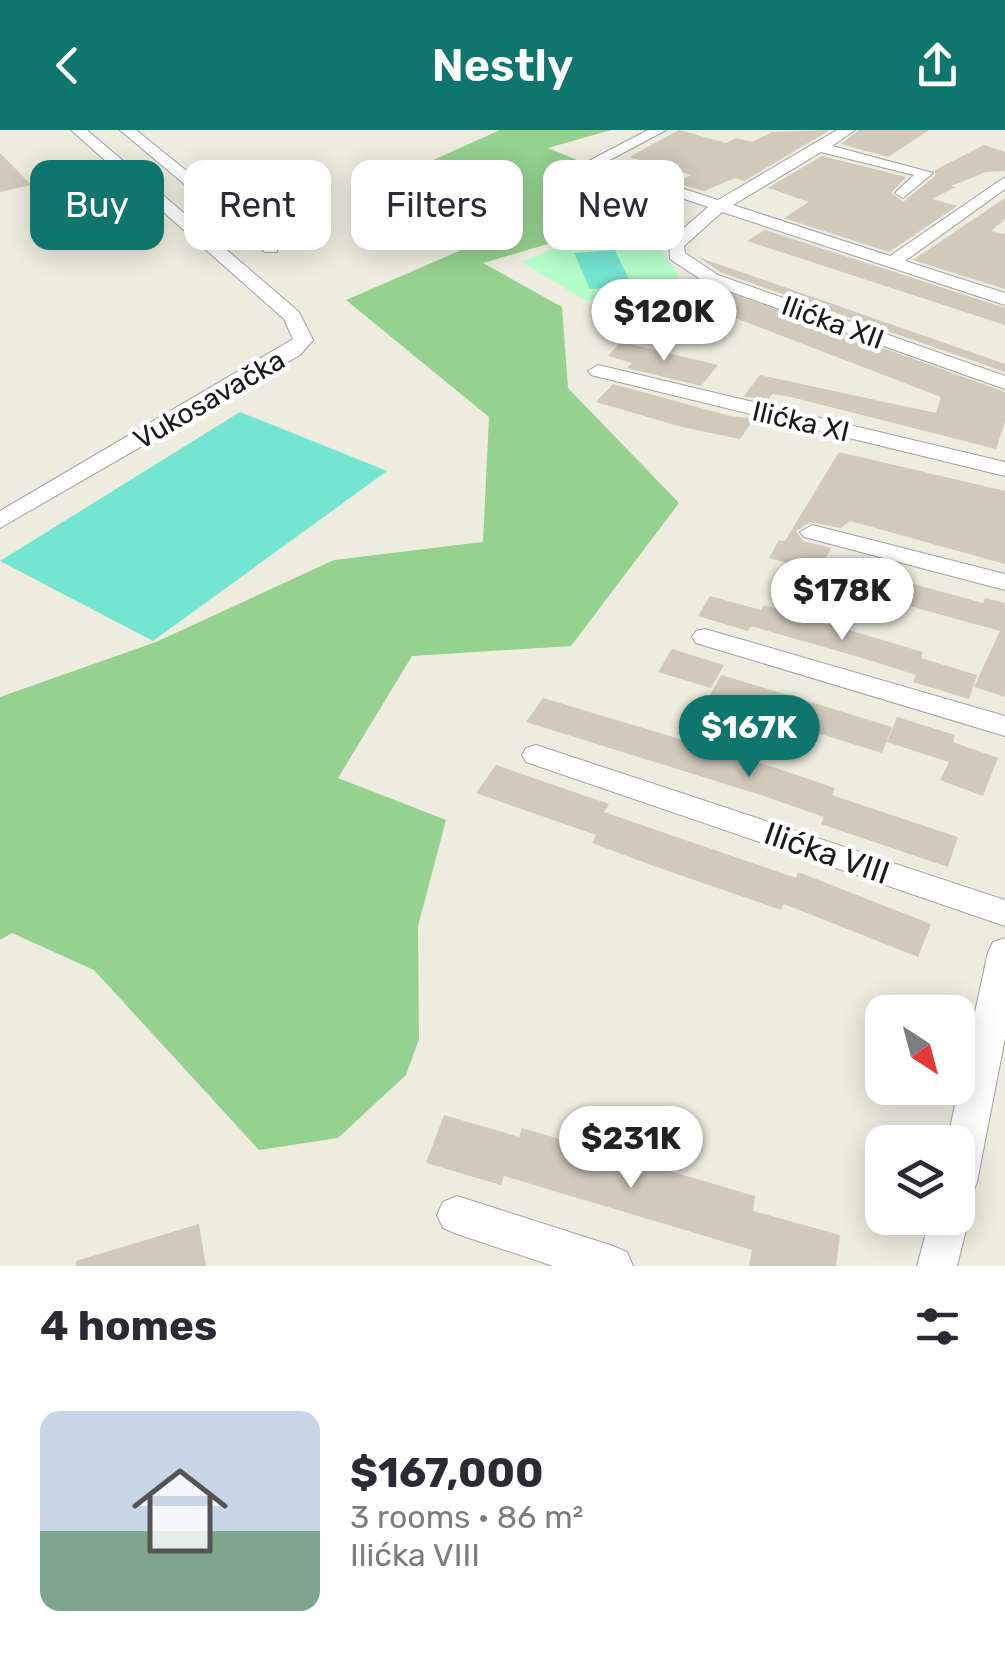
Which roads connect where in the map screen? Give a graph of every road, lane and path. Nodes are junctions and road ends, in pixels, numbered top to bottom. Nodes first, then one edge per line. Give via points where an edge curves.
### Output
1 (78, 130) edge
2 (160, 130) edge
3 (659, 130) edge
4 (848, 130) edge
5 (129, 132) edge
6 (817, 146) junction
7 (113, 160) edge
8 (172, 167) junction
9 (164, 169) edge
10 (184, 177) edge
11 (1005, 182) edge
12 (903, 193) dead end
13 (164, 205) edge
14 (718, 206) junction
15 (892, 262) junction
16 (1005, 299) edge
17 (598, 371) dead end
18 (1005, 383) edge
19 (1005, 469) edge
20 (0, 521) edge
21 (812, 532) dead end
22 (1005, 582) edge
23 (705, 637) dead end
24 (1005, 726) edge
25 (536, 755) dead end
26 (1005, 913) edge
27 (1005, 952) edge
28 (970, 1125) edge
29 (458, 1215) dead end
30 (945, 1235) edge
31 (613, 1266) edge
32 (938, 1266) edge

1 - 7 street, Vukosavačka
2 - 5 street
3 - 14 street via 591,164
4 - 6 street
5 - 8 street
6 - 12 street via 925,173
6 - 14 street
8 - 9 street
8 - 10 street
11 - 15 street
13 - 20 street, Vukosavačka via 292,316 303,340
14 - 15 street
14 - 18 street, Ilićka XII via 675,245 693,271
15 - 16 street
17 - 19 street, Ilićka XI
21 - 22 street
23 - 24 street
25 - 26 street, Ilićka VIII
27 - 28 street
29 - 31 street
30 - 32 street

